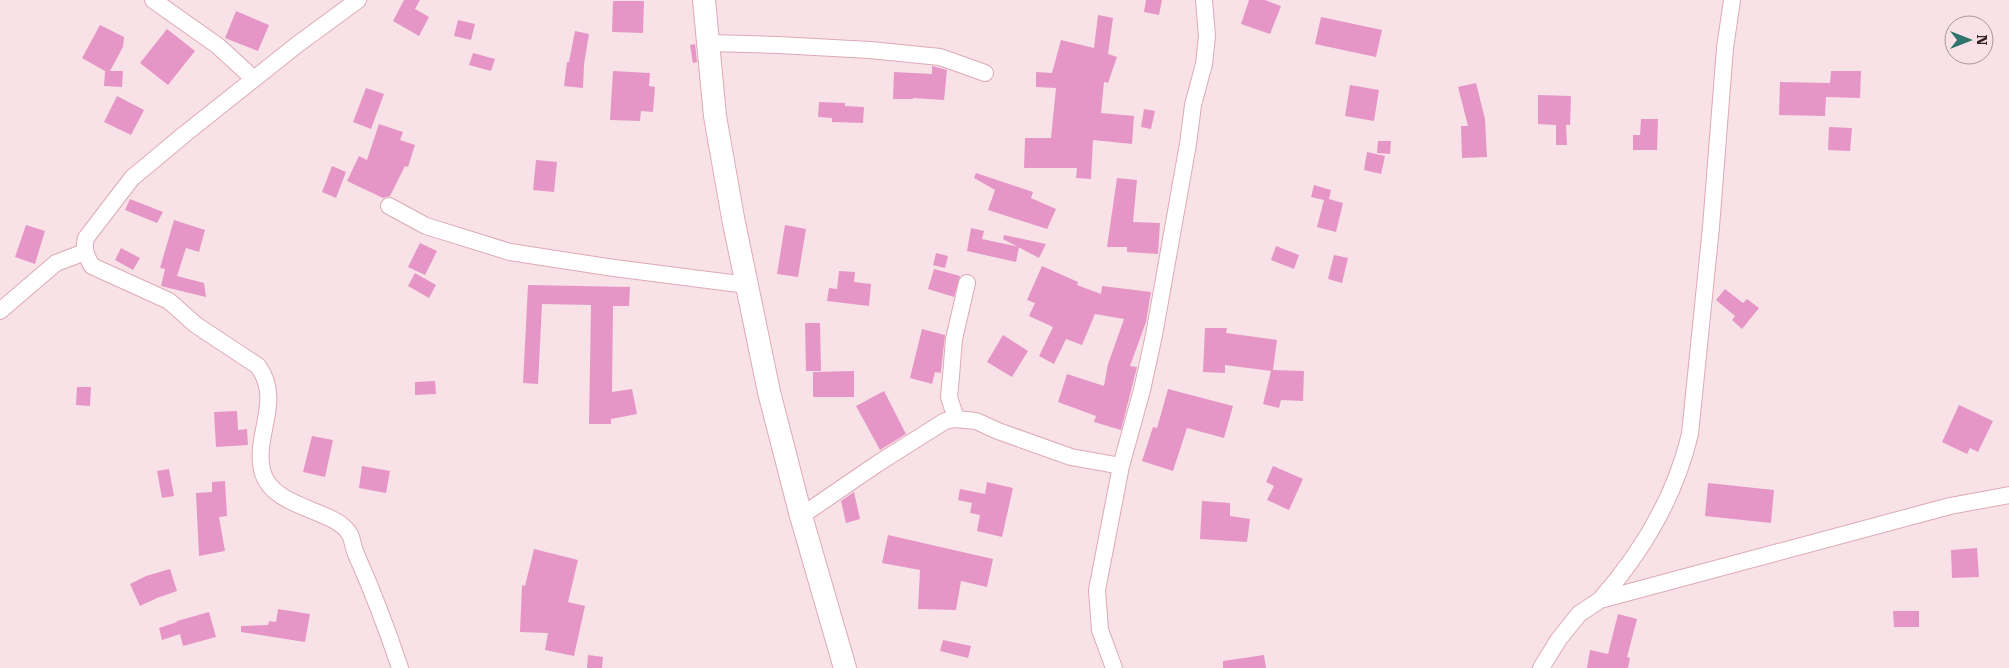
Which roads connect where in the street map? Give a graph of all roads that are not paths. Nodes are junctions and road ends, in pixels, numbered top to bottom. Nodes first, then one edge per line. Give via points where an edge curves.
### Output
1 (153, 0) edge
2 (358, 0) edge
3 (704, 0) edge
4 (1204, 0) edge
5 (1732, 0) edge
6 (709, 43) junction
7 (985, 73) dead end
8 (254, 80) junction
9 (389, 206) dead end
10 (85, 252) junction
11 (967, 283) dead end
12 (747, 285) junction
13 (0, 312) edge
14 (956, 419) junction
15 (1122, 466) junction
16 (2009, 495) edge
17 (801, 516) junction
18 (1600, 600) junction
19 (400, 668) edge
20 (845, 668) edge
21 (1114, 668) edge
22 (1541, 668) edge

1 - 8 street via 218,46
2 - 8 street
3 - 6 street
4 - 15 street via 1207,36 1204,64 1193,105 1154,335
5 - 18 street via 1690,434 1684,460 1661,514
6 - 7 street via 870,50 940,58
6 - 12 street via 715,116
8 - 10 street via 132,178 86,238
9 - 12 street via 426,226 510,252
10 - 13 street via 56,264
10 - 19 street via 92,266 169,301 196,325 258,366 266,376 269,409 262,448 262,470 277,492 303,508 333,520 349,533
11 - 14 street via 954,338 950,397
12 - 17 street via 769,392
14 - 15 street via 976,421 1071,456
14 - 17 street via 945,421
15 - 21 street via 1097,590 1100,630
16 - 18 street via 1950,506
17 - 20 street
18 - 22 street via 1578,614

